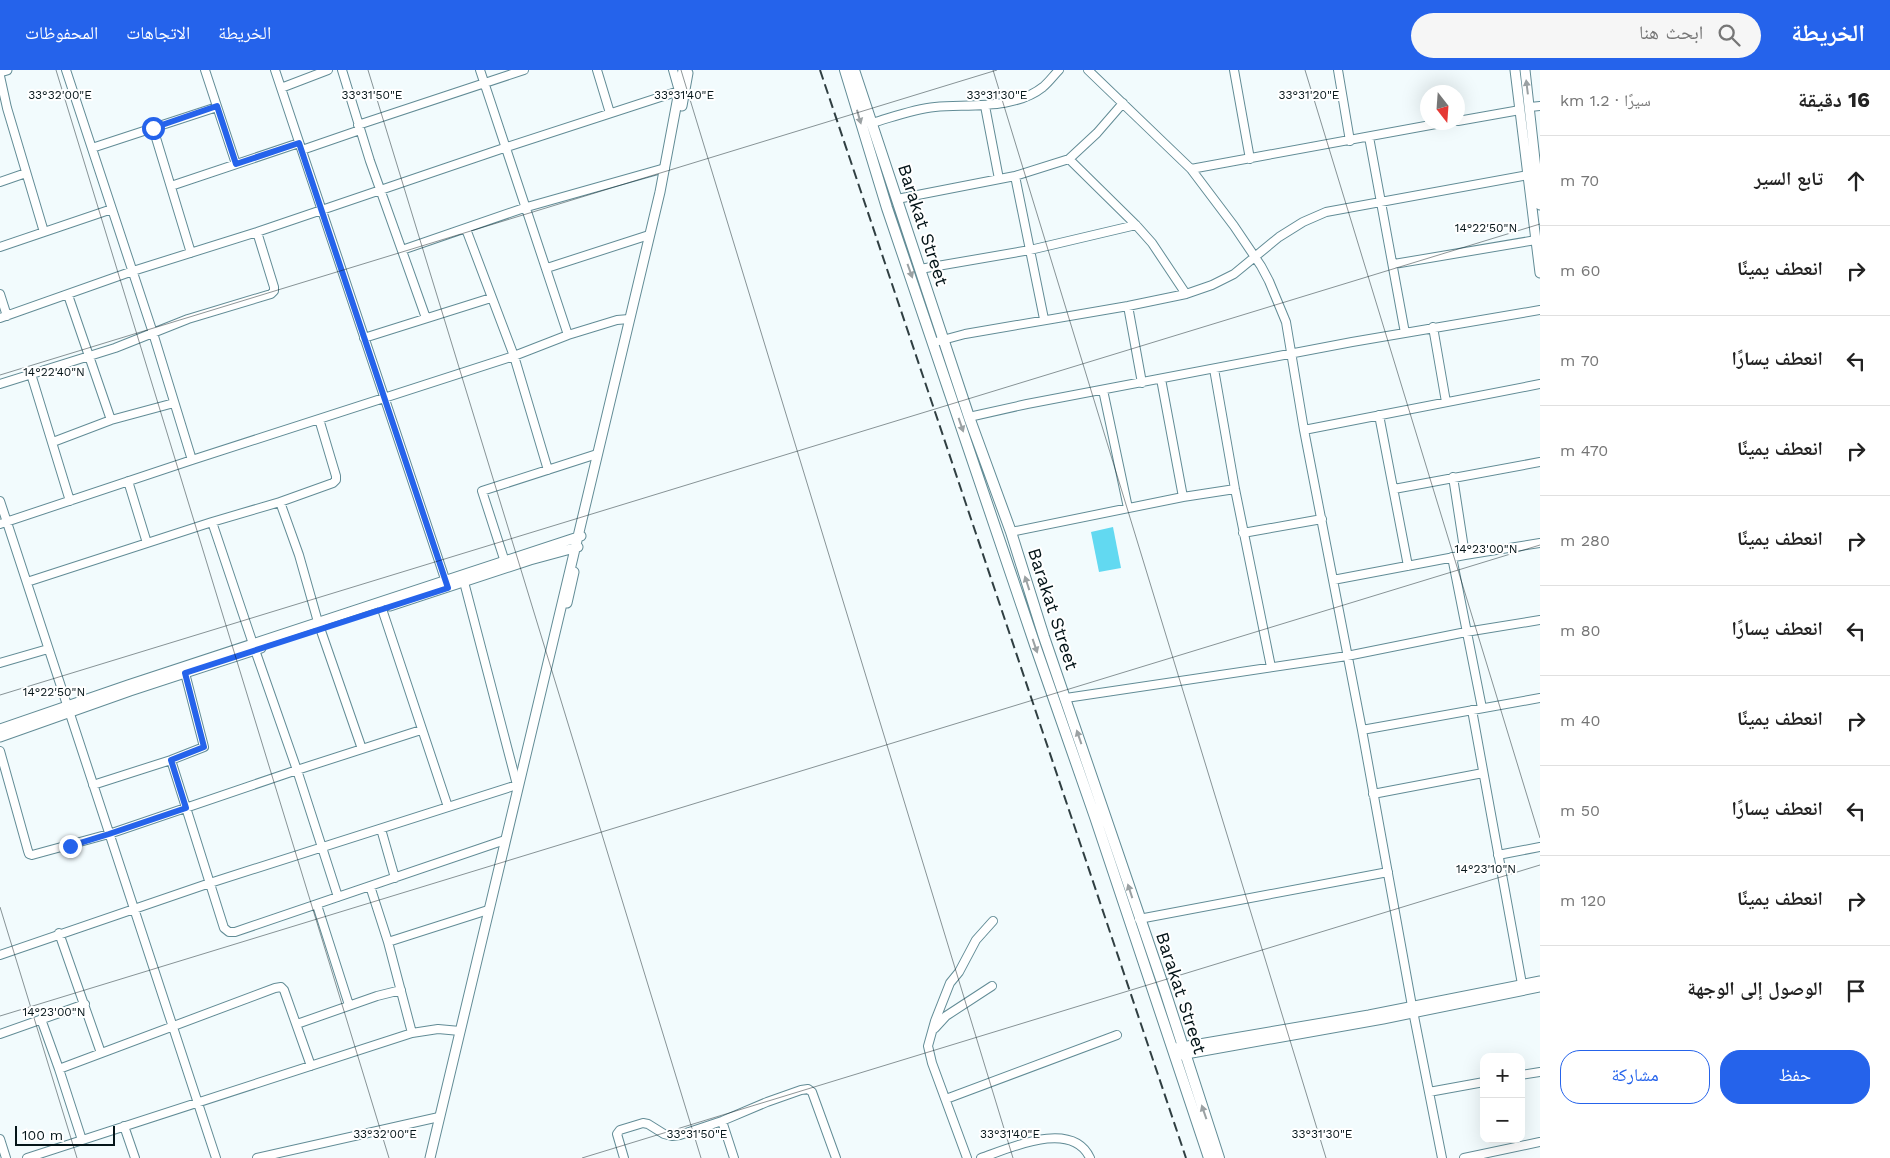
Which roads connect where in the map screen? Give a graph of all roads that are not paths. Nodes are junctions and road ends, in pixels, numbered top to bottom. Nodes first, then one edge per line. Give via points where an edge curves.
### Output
1 (7, 70) edge
2 (66, 70) edge
3 (205, 70) edge
4 (275, 70) edge
5 (328, 70) edge
6 (342, 70) edge
7 (480, 70) edge
8 (524, 70) edge
9 (597, 70) edge
10 (672, 70) edge
11 (683, 70) edge
12 (689, 70) edge
13 (845, 70) edge
14 (854, 70) edge
15 (1059, 70) edge
16 (1088, 70) edge
17 (1234, 70) edge
18 (1338, 70) edge
19 (1515, 70) edge
20 (1525, 70) edge
21 (0, 74) edge
22 (484, 82) junction
23 (281, 88) junction
24 (679, 91) junction
25 (1123, 103) junction
26 (217, 106) junction
27 (985, 106) junction
28 (1540, 106) edge
29 (1530, 107) junction
30 (1520, 110) junction
31 (610, 113) junction
32 (1465, 120) edge
33 (872, 122) junction
34 (1420, 127) edge
35 (153, 128) junction
36 (359, 128) junction
37 (1369, 137) junction
38 (1350, 140) junction
39 (300, 147) junction
40 (506, 147) junction
41 (92, 148) junction
42 (1069, 158) junction
43 (1250, 159) junction
44 (236, 164) junction
45 (665, 168) junction
46 (1191, 169) junction
47 (26, 173) junction
48 (1535, 173) edge
49 (1016, 176) junction
50 (999, 179) junction
51 (0, 182) edge
52 (171, 186) junction
53 (380, 189) junction
54 (897, 199) junction
55 (1380, 202) junction
56 (1540, 205) edge
57 (527, 207) junction
58 (112, 209) junction
59 (321, 209) junction
60 (1136, 225) junction
61 (466, 229) junction
62 (44, 232) junction
63 (258, 232) junction
64 (649, 235) junction
65 (1536, 240) junction
66 (0, 247) edge
67 (402, 250) junction
68 (1030, 250) junction
69 (191, 253) junction
70 (1254, 256) junction
71 (1394, 264) junction
72 (547, 268) junction
73 (920, 269) junction
74 (133, 272) junction
75 (1540, 273) edge
76 (0, 294) edge
77 (1186, 294) junction
78 (68, 295) junction
79 (491, 298) junction
80 (1128, 306) junction
81 (1540, 310) edge
82 (4, 317) edge
83 (426, 318) junction
84 (629, 319) junction
85 (1044, 319) junction
86 (1433, 328) junction
87 (153, 333) junction
88 (1405, 333) junction
89 (568, 335) junction
90 (364, 338) junction
91 (944, 340) junction
92 (933, 343) junction
93 (1292, 354) junction
94 (89, 356) junction
95 (514, 356) junction
96 (1214, 369) junction
97 (31, 374) junction
98 (1161, 380) junction
99 (1142, 383) junction
100 (0, 384) edge
101 (1540, 384) edge
102 (1103, 390) junction
103 (384, 399) junction
104 (1446, 402) junction
105 (174, 403) junction
106 (1379, 415) junction
107 (969, 417) junction
108 (112, 420) junction
109 (319, 420) junction
110 (1304, 430) junction
111 (53, 442) junction
112 (597, 454) junction
113 (192, 460) junction
114 (1540, 462) edge
115 (548, 470) junction
116 (1453, 477) junction
117 (128, 481) junction
118 (1394, 488) junction
119 (1235, 489) junction
120 (1183, 497) junction
121 (0, 501) edge
122 (70, 501) junction
123 (280, 502) junction
124 (1128, 508) junction
125 (1322, 518) junction
126 (212, 522) junction
127 (3, 523) edge
128 (1011, 532) junction
129 (1243, 534) junction
130 (580, 536) junction
131 (1540, 542) edge
132 (147, 543) junction
133 (577, 547) junction
134 (1465, 555) junction
135 (1452, 557) junction
136 (505, 562) junction
137 (1408, 566) junction
138 (1333, 580) junction
139 (27, 582) junction
140 (464, 582) junction
141 (447, 585) junction
142 (382, 608) junction
143 (1540, 620) edge
144 (319, 625) junction
145 (1466, 632) junction
146 (254, 647) junction
147 (48, 649) junction
148 (1347, 656) junction
149 (0, 663) edge
150 (1271, 667) junction
151 (185, 673) junction
152 (1066, 698) junction
153 (1540, 698) edge
154 (1482, 708) junction
155 (69, 709) junction
156 (1472, 710) junction
157 (0, 729) edge
158 (421, 730) junction
159 (1362, 730) junction
160 (0, 737) edge
161 (362, 749) junction
162 (0, 751) edge
163 (171, 760) junction
164 (297, 770) junction
165 (1483, 773) junction
166 (93, 785) junction
167 (518, 785) junction
168 (1373, 794) junction
169 (448, 807) junction
170 (186, 808) junction
171 (381, 829) junction
172 (109, 834) junction
173 (505, 840) junction
174 (1540, 847) edge
175 (321, 848) junction
176 (1498, 855) junction
177 (1388, 872) junction
178 (395, 878) junction
179 (210, 883) junction
180 (370, 886) junction
181 (338, 897) junction
182 (317, 905) junction
183 (135, 908) junction
184 (488, 910) junction
185 (1140, 919) junction
186 (993, 921) dead end
187 (59, 934) junction
188 (388, 942) junction
189 (0, 954) edge
190 (1540, 981) edge
191 (1522, 984) junction
192 (992, 986) dead end
193 (1540, 987) edge
194 (401, 990) junction
195 (84, 1004) junction
196 (349, 1005) junction
197 (1413, 1010) junction
198 (41, 1020) junction
199 (297, 1024) junction
200 (172, 1027) junction
201 (460, 1031) junction
202 (932, 1031) junction
203 (412, 1033) junction
204 (0, 1034) edge
205 (1117, 1035) dead end
206 (1178, 1052) junction
207 (101, 1054) junction
208 (311, 1066) junction
209 (59, 1069) junction
210 (1540, 1072) edge
211 (1525, 1074) edge
212 (1480, 1083) edge
213 (450, 1084) junction
214 (1429, 1092) junction
215 (946, 1098) junction
216 (197, 1102) junction
217 (440, 1117) junction
218 (722, 1121) junction
219 (124, 1126) junction
220 (0, 1139) edge
221 (82, 1140) junction
222 (1540, 1142) edge
223 (6, 1158) edge
224 (27, 1158) edge
225 (135, 1158) edge
226 (216, 1158) edge
227 (257, 1158) edge
228 (430, 1158) edge
229 (435, 1158) edge
230 (624, 1158) edge
231 (734, 1158) edge
232 (836, 1158) edge
233 (967, 1158) edge
234 (981, 1158) edge
235 (1090, 1158) edge
236 (1209, 1158) edge
237 (1219, 1158) edge
238 (1442, 1158) edge
239 (1464, 1158) edge

1 - 21 street
2 - 41 street
3 - 26 street
4 - 23 street
5 - 23 street
6 - 36 street
7 - 22 street
8 - 22 street
9 - 31 street
10 - 24 street
11 - 24 street
12 - 130 street via 670,167
13 -> 92 main road, Barakat Street
14 - 33 main road, Barakat Street
15 - 27 street via 1032,94
16 - 25 street
17 - 43 street
18 - 38 street
19 - 30 street
29 -> 20 street
21 - 47 street
22 - 36 street
22 - 40 street
23 - 39 street
24 - 31 street
24 - 45 street
25 - 42 street
25 - 46 street
26 - 35 street
26 - 44 street
27 - 33 street via 936,107
27 - 50 street
28 - 29 street
29 - 48 street
30 - 32 street
30 - 48 street
31 - 40 street
33 - 54 main road, Barakat Street
34 - 37 street
35 - 41 street
35 - 52 street
36 - 39 street
36 - 53 street
37 - 38 street
37 - 55 street
38 - 43 street
39 - 44 street
39 - 59 street
40 - 53 street
40 - 57 street
41 - 58 street
42 - 49 street
42 - 60 street
43 - 46 street
44 - 52 street
45 - 57 street
45 - 64 street
46 - 70 street
47 - 51 street
47 - 62 street
48 - 55 street
48 - 56 street
48 - 65 street
49 - 50 street
49 - 68 street
50 - 54 street
52 - 69 street
53 - 59 street
53 - 67 street
54 - 73 main road, Barakat Street
55 - 70 street via 1326,212 1303,222
55 - 71 street
57 - 61 street
57 - 72 street
58 - 62 street
58 - 74 street
59 - 63 street
59 - 90 street
60 - 68 street
60 - 77 street
61 - 67 street
61 - 79 street
62 - 66 street
63 - 69 street
63 - 87 street via 274,291 271,294
64 - 72 street
64 - 84 street
65 - 71 street
65 - 75 street
67 - 83 street
68 - 73 street
68 - 85 street
69 - 74 street
70 - 77 street via 1234,274
70 - 93 street via 1282,309
71 - 88 street
72 - 89 street
73 - 91 main road, Barakat Street
74 - 78 street
74 - 87 street
76 - 82 street
77 - 80 street
78 - 82 street
78 - 94 street
79 - 83 street
79 - 95 street
80 - 85 street
80 - 99 street
81 - 86 street
83 - 90 street
84 - 89 street
84 - 112 street
85 - 91 street
86 - 88 street
86 - 104 street
87 - 94 street
87 - 105 street
88 - 93 street
89 - 95 street
90 - 103 street
91 - 92 street
91 - 107 main road, Barakat Street
92 -> 206 main road, Barakat Street
93 - 96 street
93 - 110 street
94 - 97 street
94 - 108 street
95 - 103 street
95 - 115 street
96 - 98 street
96 - 119 street
97 - 100 street
97 - 111 street
98 - 99 street
98 - 120 street
99 - 102 street
101 - 104 street
102 - 107 street
102 - 124 street
103 - 109 street
103 - 141 street
104 - 106 street
105 - 108 street
105 - 113 street
106 - 110 street
106 - 118 street
107 - 128 main road, Barakat Street
108 - 111 street
109 - 113 street
109 - 123 street via 336,480
110 - 125 street
111 - 122 street
112 - 115 street
112 - 130 street
113 - 117 street
114 - 116 street
115 - 136 street via 482,491
116 - 118 street
116 - 134 street
117 - 122 street
117 - 132 street
118 - 137 street
119 - 120 street
119 - 129 street
120 - 124 street
121 - 127 street
122 - 127 street
123 - 126 street
123 - 144 street
124 - 128 street
125 - 129 street
125 - 138 street
126 - 132 street
126 - 146 street
127 - 139 street
152 -> 128 main road, Barakat Street
129 - 150 street
130 - 133 street
130 - 136 street
131 - 134 street
132 - 139 street
133 - 140 street
133 - 167 street
133 - 213 street
134 - 135 street
135 - 137 street
135 - 145 street
136 - 141 street
137 - 138 street
138 - 148 street
139 - 147 street
140 - 141 street
140 - 167 street
141 - 142 street
141 - 144 street
142 - 144 street
142 - 158 street
143 - 145 street
144 - 146 street
144 - 161 street
145 - 148 street
145 - 154 street
146 - 151 street
146 - 155 street
146 - 164 street
147 - 149 street
147 - 155 street
148 - 150 street
148 - 159 street
150 - 152 street
151 - 155 street
151 - 163 street via 204,747
185 -> 152 main road, Barakat Street
153 - 154 street
154 - 156 street
155 - 157 street
155 - 160 street
155 - 166 street
156 - 159 street
156 - 165 street
158 - 161 street
158 - 169 street
159 - 168 street
161 - 164 street
162 - 172 street via 29,854
163 - 166 street
163 - 170 street
164 - 170 street
164 - 175 street
165 - 168 street
165 - 176 street
166 - 172 street
167 - 169 street
167 - 173 street
168 - 177 street
169 - 171 street
170 - 172 street
170 - 179 street
171 - 175 street
171 - 178 street
172 - 183 street
173 - 178 street
173 - 184 street
174 - 176 street
175 - 179 street
175 - 181 street
176 - 191 street
177 - 185 street
177 - 197 street
178 - 180 street
179 - 182 street via 224,928 229,932
179 - 183 street
180 - 181 street
180 - 188 street
181 - 182 street
182 - 196 street
183 - 187 street
183 - 200 street
184 - 188 street
184 - 201 street
185 - 206 main road, Barakat Street
186 - 202 street via 950,982
187 - 189 street
187 - 195 street
188 - 194 street
190 - 191 street
191 - 197 street
192 - 202 street via 946,1016
193 - 197 street
194 - 196 street
194 - 203 street
195 - 198 street
195 - 207 street
196 - 199 street
197 - 206 street
197 - 214 street
198 - 204 street
198 - 209 street
199 - 200 street via 284,990 275,988
199 - 208 street
200 - 207 street
200 - 216 street
201 - 203 street via 438,1029
201 - 213 street
202 - 215 street via 928,1046
203 - 208 street
205 - 215 street
206 - 236 main road, Barakat Street
237 -> 206 main road, Barakat Street
207 - 209 street
208 - 216 street
209 - 221 street
210 - 211 street
212 - 214 street
213 - 217 street
213 - 229 street
214 - 238 street
215 - 233 street
216 - 219 street
216 - 226 street
217 - 227 street
217 - 228 street
218 - 230 street via 672,1136 643,1123 620,1130 617,1134
218 - 231 street
218 - 232 street via 808,1089 812,1092
219 - 221 street
219 - 225 street
220 - 223 street
221 - 224 street
222 - 239 street
234 - 235 street via 1051,1137 1081,1145

